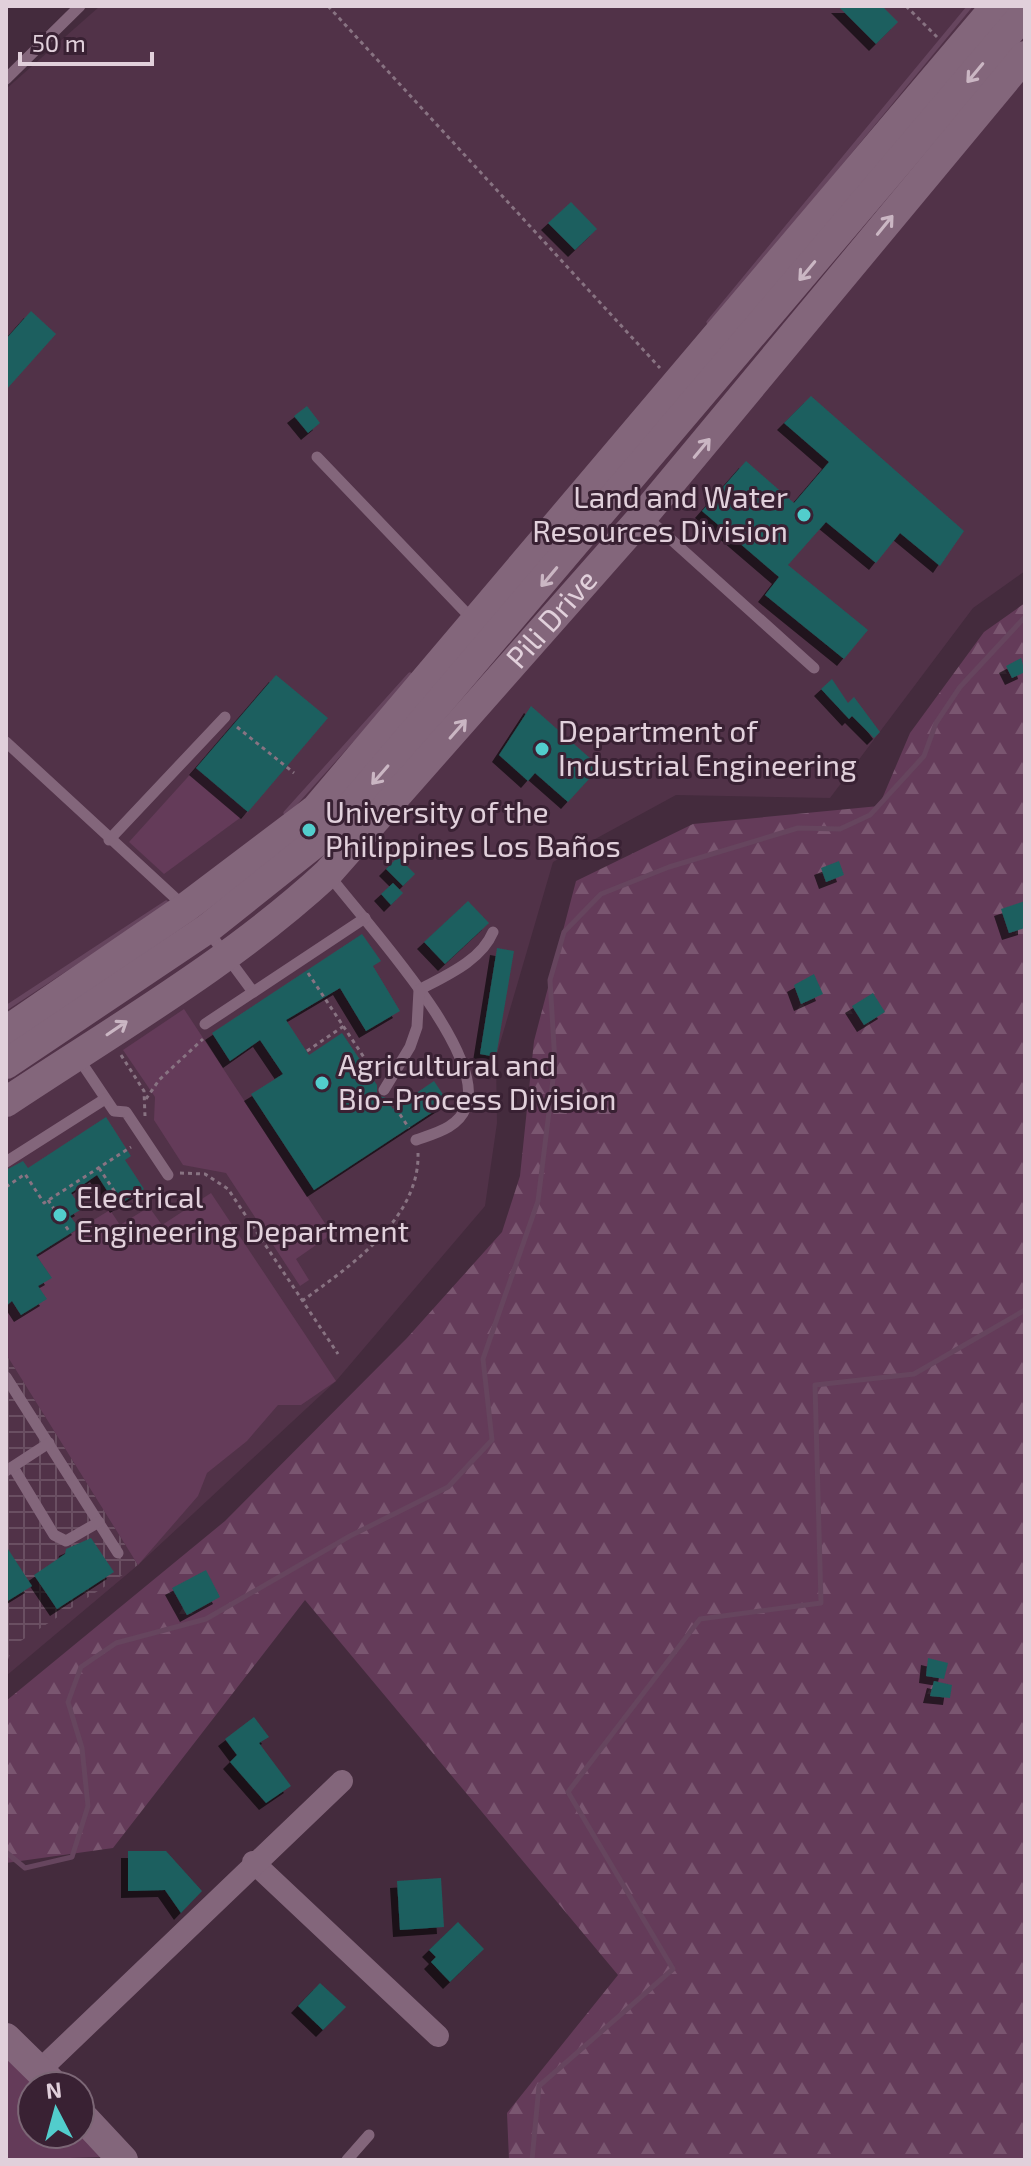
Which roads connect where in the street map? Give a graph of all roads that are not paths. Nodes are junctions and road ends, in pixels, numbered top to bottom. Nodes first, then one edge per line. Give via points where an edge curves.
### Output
1 (80, 6) edge
2 (996, 6) edge
3 (1025, 13) edge
4 (1025, 56) edge
5 (6, 79) edge
6 (317, 457) dead end
7 (644, 515) junction
8 (474, 620) junction
9 (517, 662) junction
10 (814, 668) dead end
11 (225, 717) road end
12 (6, 742) edge
13 (109, 840) junction
14 (307, 853) junction
15 (176, 899) junction
16 (365, 918) junction
17 (207, 929) junction
18 (493, 932) dead end
19 (227, 953) junction
20 (419, 990) junction
21 (253, 992) junction
22 (210, 1021) road end
23 (6, 1031) edge
24 (77, 1055) junction
25 (6, 1064) edge
26 (384, 1090) road end
27 (105, 1099) junction
28 (6, 1102) edge
29 (416, 1140) road end
30 (6, 1162) edge
31 (168, 1175) road end
32 (6, 1377) edge
33 (49, 1443) junction
34 (9, 1469) edge
35 (99, 1522) junction
36 (118, 1553) dead end
37 (342, 1781) dead end
38 (253, 1862) junction
39 (438, 2036) dead end
40 (6, 2038) edge
41 (39, 2070) edge
42 (55, 2070) edge
43 (96, 2131) edge
44 (369, 2135) dead end
45 (123, 2160) edge
46 (347, 2160) edge

1 - 5 lane
2 - 8 street
3 -> 8 street
7 -> 4 street, Pili Drive
6 - 8 lane
7 - 9 street, Pili Drive
7 - 10 lane
8 - 9 lane
8 - 14 street via 330,831
14 -> 9 street, Pili Drive
11 - 13 lane
12 - 13 lane
13 - 15 lane
14 - 15 street
14 - 16 lane
14 - 17 street
14 - 19 street, Pili Drive via 298,900
15 - 17 lane
15 - 23 street
16 - 20 lane
16 - 21 lane
17 - 19 lane
17 - 25 street
18 - 20 lane via 461,967
19 - 21 lane
24 -> 19 street, Pili Drive
20 - 26 lane via 410,1047
20 - 29 lane via 459,1051 469,1094 455,1123
21 - 22 lane
24 - 27 lane
24 - 28 street, Pili Drive
27 - 30 lane
27 - 31 lane via 114,1111 126,1112
32 - 33 lane
33 - 34 lane
33 - 35 lane
34 - 35 lane via 54,1535 66,1541
35 - 36 lane
37 - 38 street
38 - 39 street
38 - 42 street
40 - 41 street
43 - 45 street
44 - 46 lane

